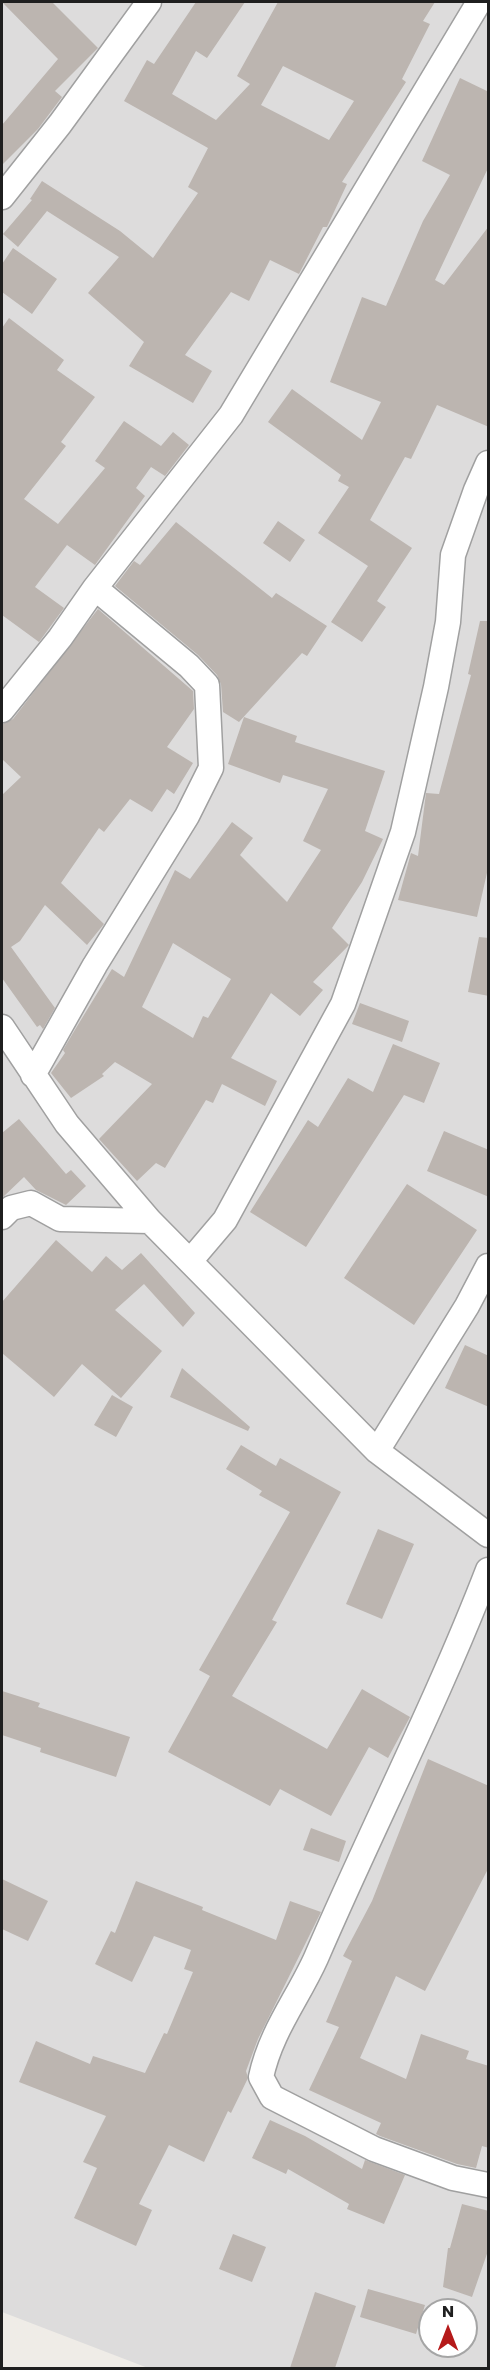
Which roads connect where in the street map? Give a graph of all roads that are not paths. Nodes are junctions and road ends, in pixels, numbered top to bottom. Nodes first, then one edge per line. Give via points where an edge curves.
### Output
1 (149, 2) edge
2 (479, 2) edge
3 (2, 197) edge
4 (489, 463) edge
5 (95, 588) junction
6 (2, 710) edge
7 (2, 1027) edge
8 (33, 1075) junction
9 (2, 1217) edge
10 (150, 1221) junction
11 (191, 1260) junction
12 (489, 1266) edge
13 (377, 1451) junction
14 (489, 1535) edge
15 (489, 1570) edge
16 (489, 2185) edge

1 - 3 street
2 - 5 street via 231,415
4 - 11 street via 453,555 448,622 404,832 342,1004 225,1220
5 - 6 street
5 - 8 street via 207,685 211,768 188,816 95,965
7 - 8 street
8 - 10 street via 67,1124
9 - 10 street via 11,1208 31,1203 60,1219
10 - 11 street
11 - 13 street
12 - 13 street
13 - 14 street
15 - 16 street via 458,1649 310,1971 267,2050 261,2077 272,2097 374,2150 453,2178

